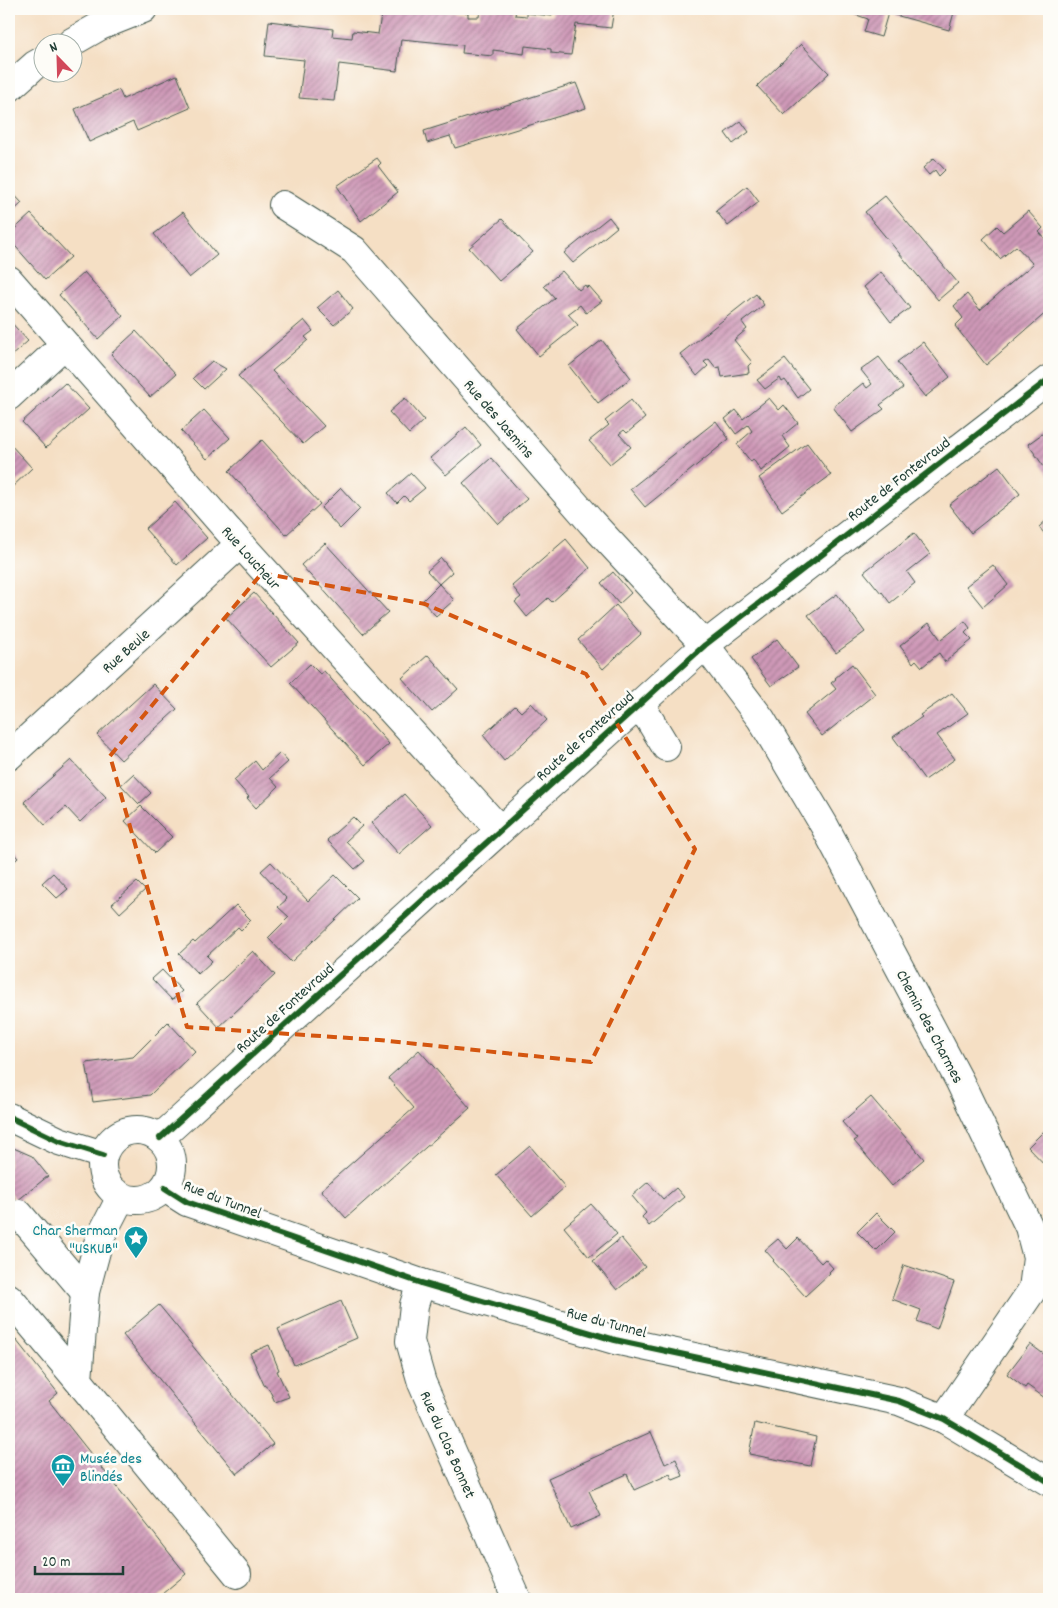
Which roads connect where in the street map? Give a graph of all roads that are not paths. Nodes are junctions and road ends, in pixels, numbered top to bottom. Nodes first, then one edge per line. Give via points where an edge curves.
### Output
1 (143, 9) edge
2 (96, 17) edge
3 (82, 32) edge
4 (32, 68) edge
5 (9, 88) edge
6 (283, 205) dead end
7 (9, 280) edge
8 (64, 344) junction
9 (1049, 379) edge
10 (9, 396) edge
11 (240, 544) junction
12 (705, 645) junction
13 (640, 704) junction
14 (666, 747) dead end
15 (9, 756) edge
16 (500, 830) junction
17 (9, 1117) edge
18 (160, 1138) junction
19 (103, 1155) junction
20 (165, 1188) junction
21 (121, 1197) junction
22 (19, 1214) dead end
23 (421, 1283) junction
24 (85, 1292) junction
25 (9, 1298) edge
26 (78, 1380) junction
27 (944, 1419) junction
28 (1046, 1481) edge
29 (237, 1574) dead end
30 (517, 1599) edge

1 - 2 street
2 - 3 street
4 - 5 street
6 - 12 street, Rue des Jasmins via 354,250 591,522
7 - 8 street, Rue Loucheur
8 - 10 street
8 - 11 street, Rue Loucheur
9 - 12 street, Route de Fontevraud
11 - 15 street, Rue Beule
11 - 16 street, Rue Loucheur
12 - 13 street, Route de Fontevraud
12 - 27 street, Chemin des Charmes via 761,719 824,825 960,1082 1029,1227 1037,1257 1033,1289
13 - 14 street
13 - 16 street, Route de Fontevraud
16 - 18 street, Route de Fontevraud
17 - 19 street via 59,1141
18 - 19 street via 150,1132 127,1132 117,1137
18 - 20 street via 171,1154 173,1165
19 - 21 street via 105,1179
20 - 21 street via 152,1198 131,1200
20 - 23 street, Rue du Tunnel via 187,1202
21 - 24 street via 99,1240
22 - 24 street
23 - 27 street, Rue du Tunnel via 615,1340 899,1401
23 - 30 street, Rue du Clos Bonnet via 414,1305 410,1341 422,1383
24 - 26 street
25 - 26 street
26 - 29 street
27 - 28 street, Rue du Tunnel

